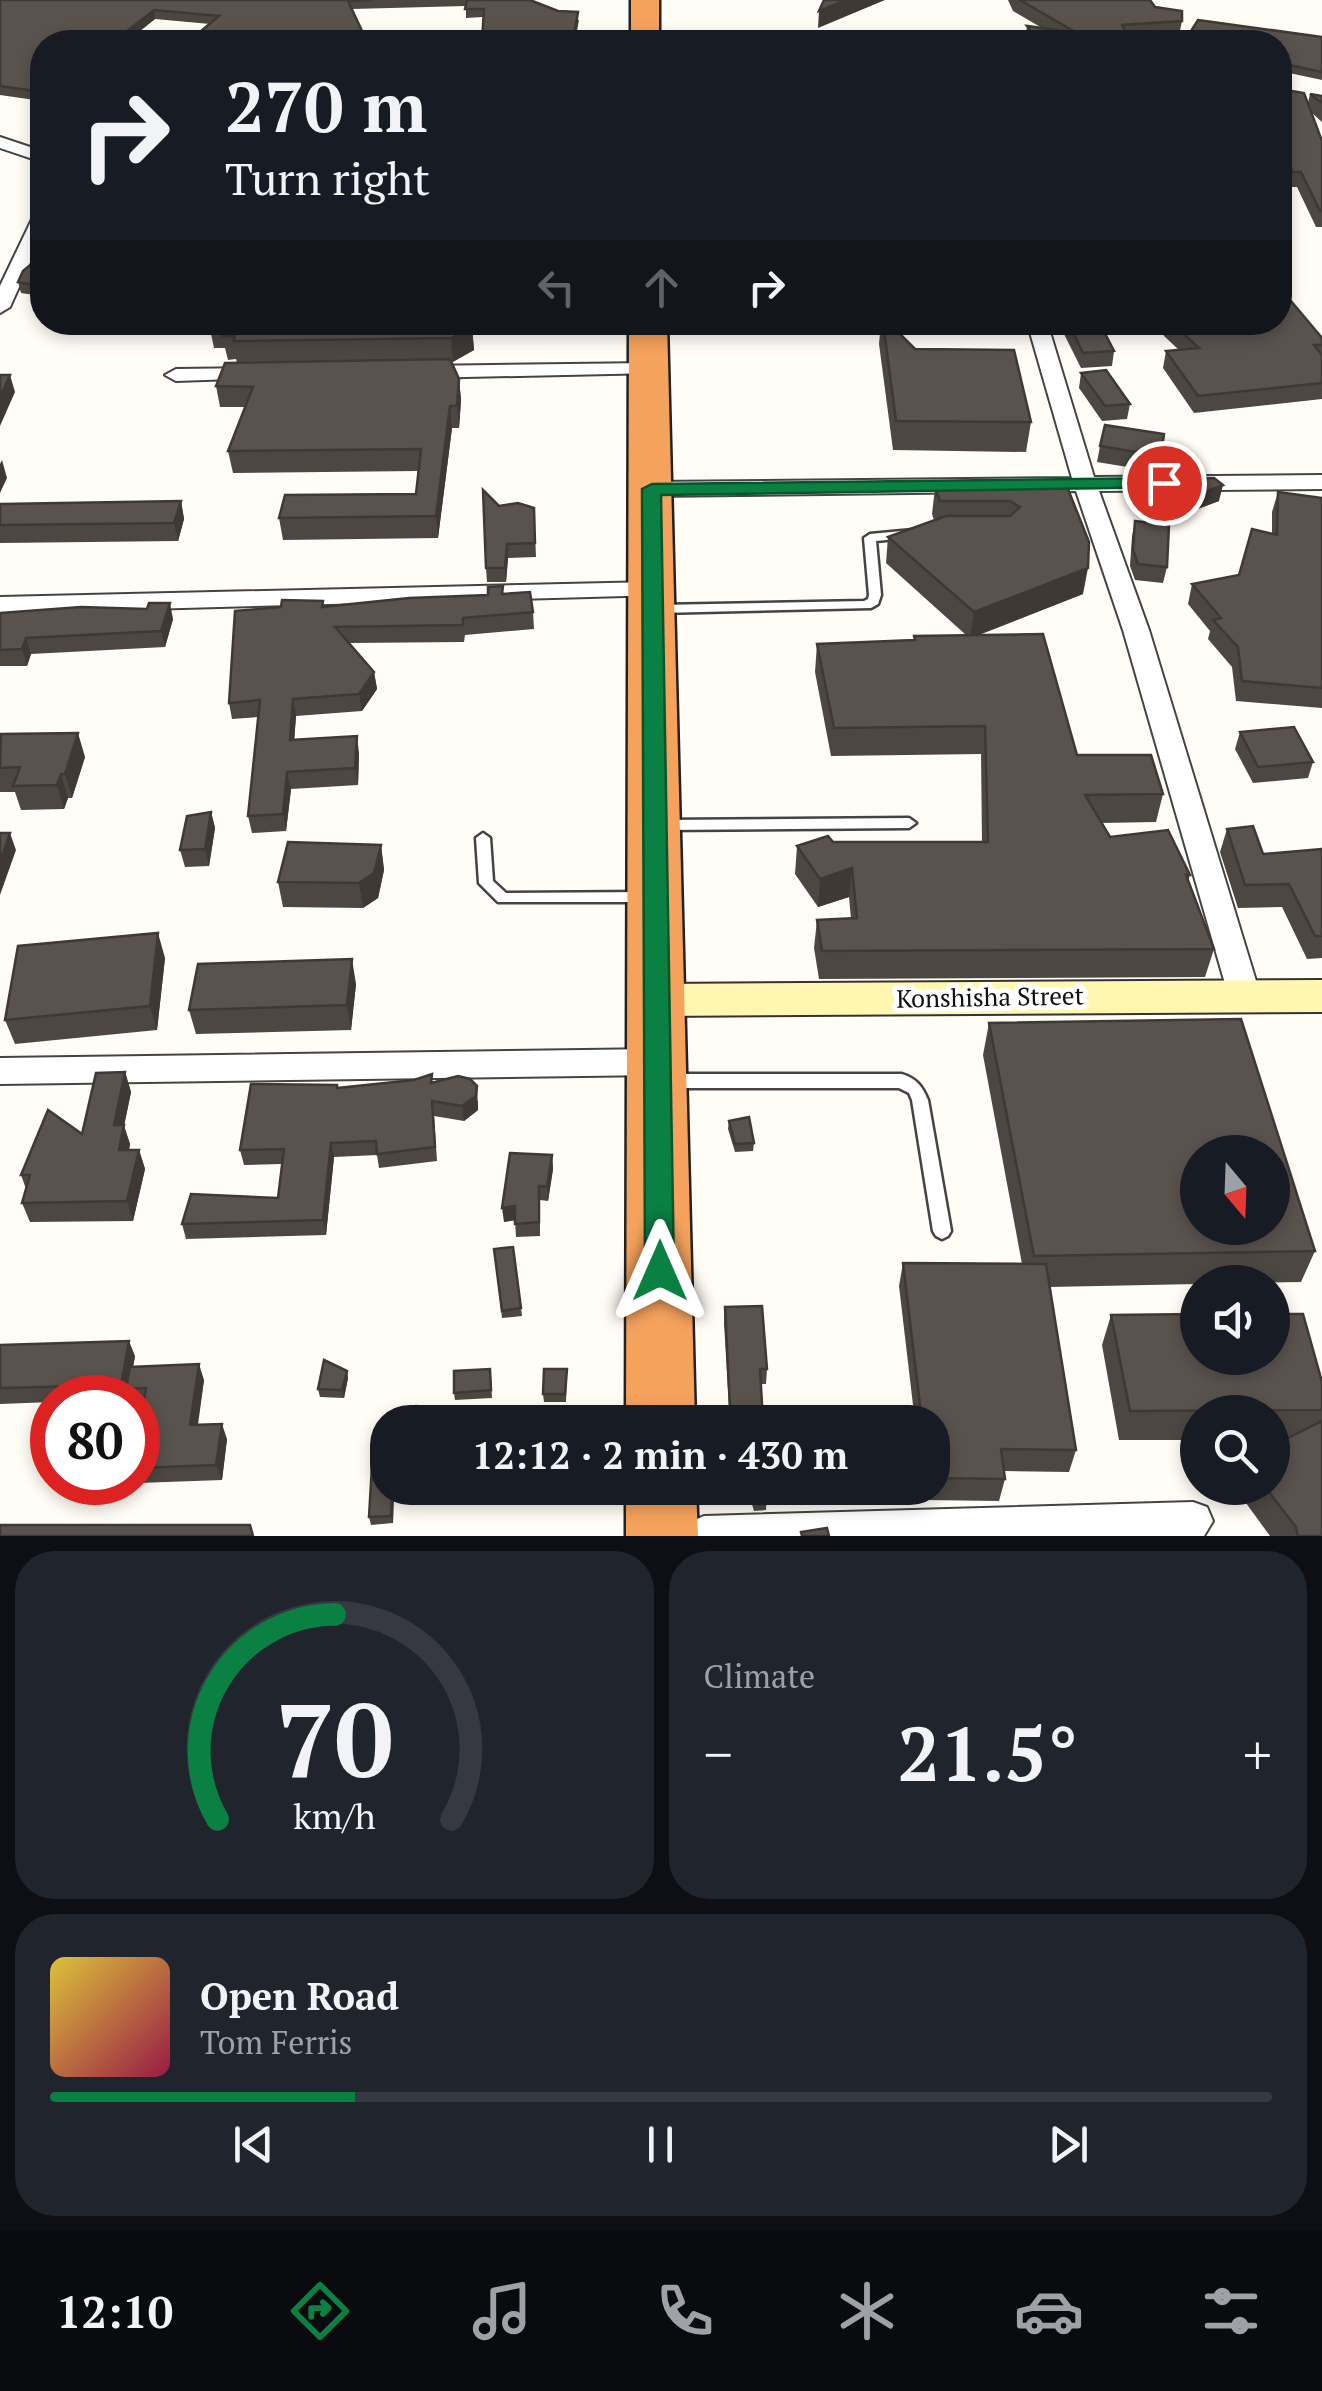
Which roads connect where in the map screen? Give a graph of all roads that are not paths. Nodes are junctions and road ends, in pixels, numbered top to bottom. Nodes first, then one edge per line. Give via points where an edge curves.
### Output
1 (645, 0) edge
2 (645, 30) edge
3 (5, 147) edge
4 (30, 154) edge
5 (30, 243) edge
6 (0, 307) edge
7 (1042, 335) edge
8 (649, 346) edge
9 (394, 372) edge
10 (275, 374) edge
11 (176, 375) dead end
12 (1322, 482) edge
13 (1086, 484) junction
14 (652, 489) junction
15 (926, 534) edge
16 (653, 600) junction
17 (0, 605) edge
18 (909, 823) dead end
19 (656, 825) junction
20 (483, 838) dead end
21 (657, 896) junction
22 (1244, 994) junction
23 (1321, 999) edge
24 (658, 1000) junction
25 (0, 1071) edge
26 (658, 1072) junction
27 (942, 1231) dead end
28 (661, 1405) edge
29 (661, 1505) edge
30 (1193, 1521) dead end
31 (662, 1536) edge
32 (704, 1536) edge

1 - 2 highway
3 - 4 street
5 - 6 street
7 - 13 street
8 - 9 street
8 - 14 highway
10 - 11 street
12 - 13 street
13 - 14 street
13 - 22 street
14 - 16 highway
15 - 16 lane via 870,538 875,595 867,605
16 - 17 street
16 - 19 highway
18 - 19 lane
19 - 21 highway
20 - 21 lane via 486,884 503,898
21 - 24 highway
22 - 23 street, Konshisha Street
22 - 24 street, Konshisha Street
24 - 26 highway
25 - 26 street
26 - 27 lane via 902,1081 920,1100
26 - 28 highway
29 - 31 highway
30 - 32 street

